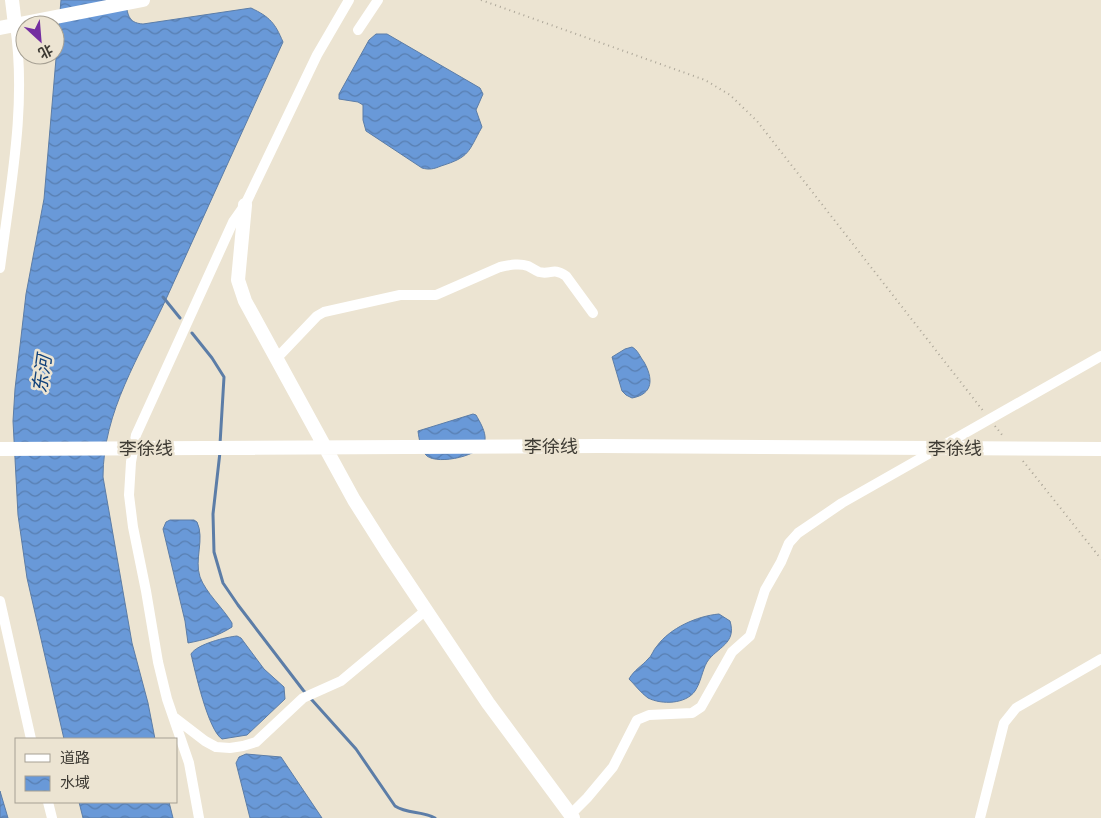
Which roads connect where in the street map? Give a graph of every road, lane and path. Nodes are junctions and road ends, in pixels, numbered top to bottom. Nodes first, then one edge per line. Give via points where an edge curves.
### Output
1 (12, 0) edge
2 (143, 0) edge
3 (349, 0) edge
4 (378, 0) edge
5 (482, 0) edge
6 (16, 15) edge
7 (65, 16) edge
8 (15, 26) edge
9 (0, 28) edge
10 (358, 30) dead end
11 (20, 65) edge
12 (245, 205) junction
13 (0, 268) edge
14 (593, 313) dead end
15 (1101, 356) edge
16 (276, 359) junction
17 (990, 419) junction
18 (1008, 442) dead end
19 (0, 449) edge
20 (1101, 449) edge
21 (1021, 458) dead end
22 (1101, 559) edge
23 (0, 601) edge
24 (425, 611) junction
25 (1101, 659) edge
26 (174, 717) junction
27 (31, 738) edge
28 (48, 803) edge
29 (572, 816) edge
30 (52, 818) edge
31 (199, 818) edge
32 (980, 818) edge

1 - 6 main road
2 - 7 main road
3 - 12 street via 317,55
4 - 10 street
5 - 17 path via 705,80 730,95 757,121
8 - 9 main road
11 - 13 street via 19,106
12 - 16 main road via 238,280 245,301
12 - 26 street via 233,222 136,435 131,462 129,495 133,528 158,662
14 - 16 street via 561,272 540,272 528,266 511,264 436,295 400,295 324,312
15 - 17 street
16 - 24 main road via 354,500
17 - 18 path
17 - 29 street via 842,503 794,537 765,590 750,636 732,652 701,707 692,713 649,715 638,720 613,767
19 - 20 main road, 李徐线 via 580,446
21 - 22 path
23 - 27 street
24 - 26 street via 342,682 303,698 256,742 230,748 210,745
24 - 29 main road
25 - 32 street via 1011,712 1004,723
26 - 31 street via 189,763
28 - 30 street

